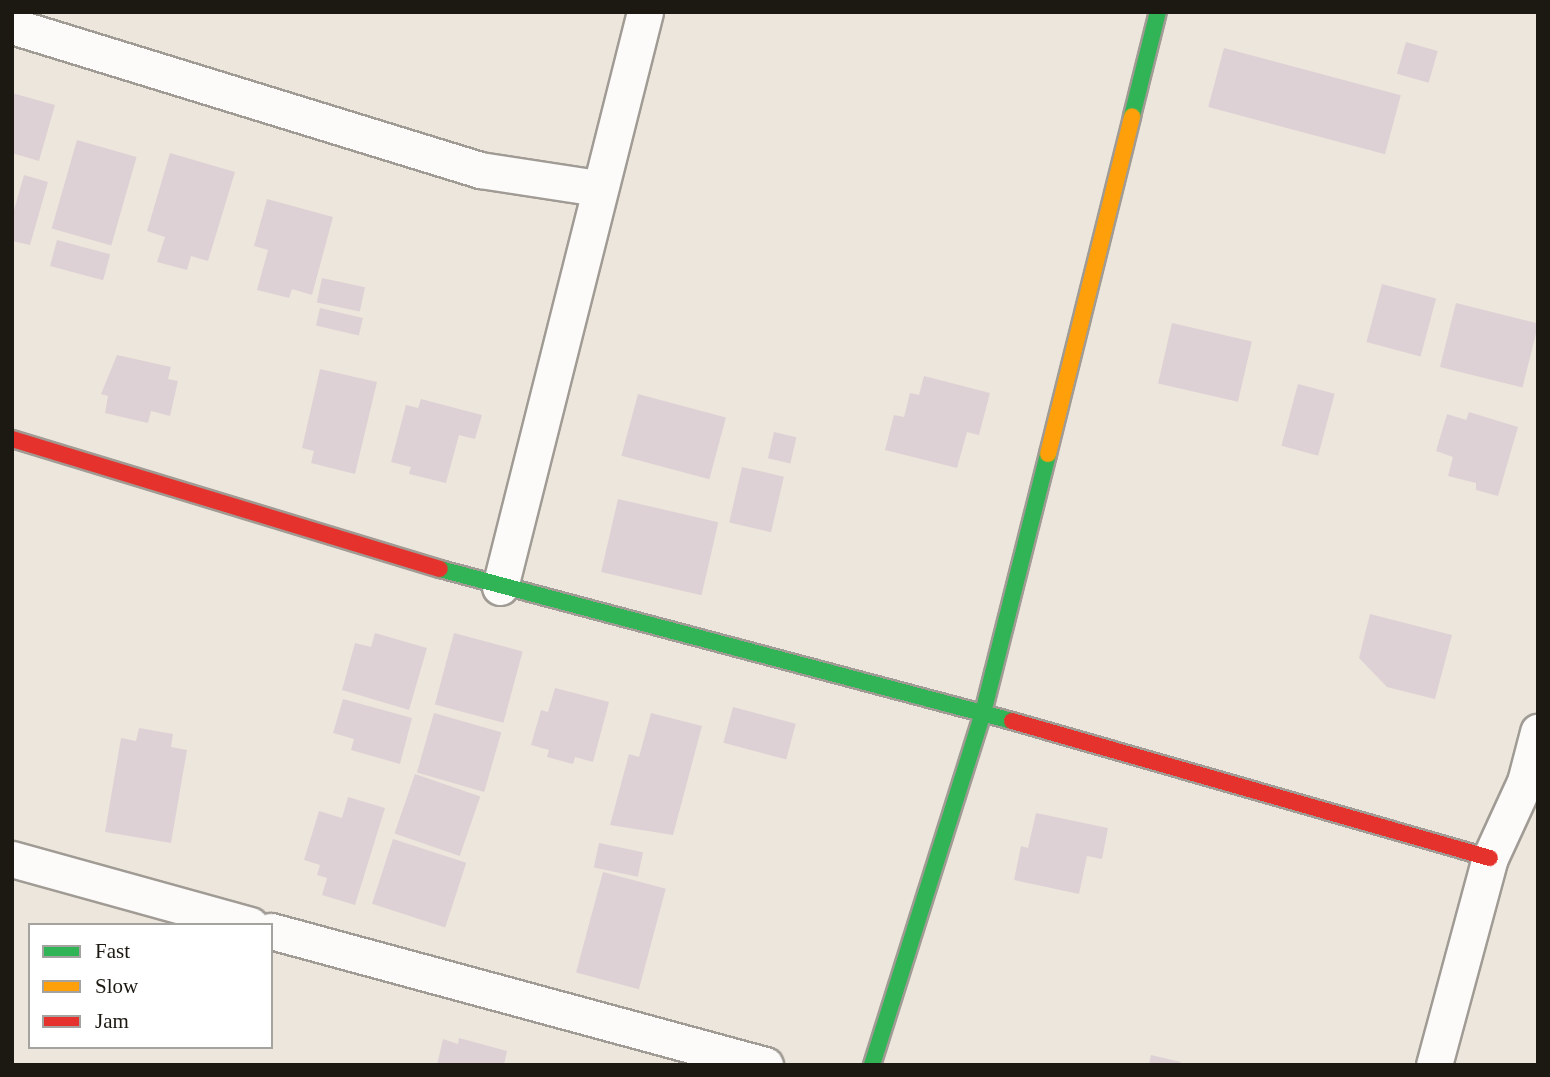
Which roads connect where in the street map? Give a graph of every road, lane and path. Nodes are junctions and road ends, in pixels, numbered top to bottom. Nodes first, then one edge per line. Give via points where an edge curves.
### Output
1 (645, 12) edge
2 (1158, 12) edge
3 (12, 26) edge
4 (598, 188) junction
5 (12, 439) edge
6 (500, 587) junction
7 (984, 713) junction
8 (1538, 732) edge
9 (1531, 785) edge
10 (1490, 858) junction
11 (12, 859) edge
12 (243, 923) edge
13 (273, 932) edge
14 (765, 1065) edge
15 (872, 1065) edge
16 (1434, 1065) edge

1 - 4 street
2 - 7 street
3 - 4 street via 480,170
4 - 6 street
5 - 6 street
6 - 7 street
7 - 10 street
7 - 15 street
8 - 9 street
9 - 10 street
10 - 16 street
11 - 12 street
13 - 14 street

